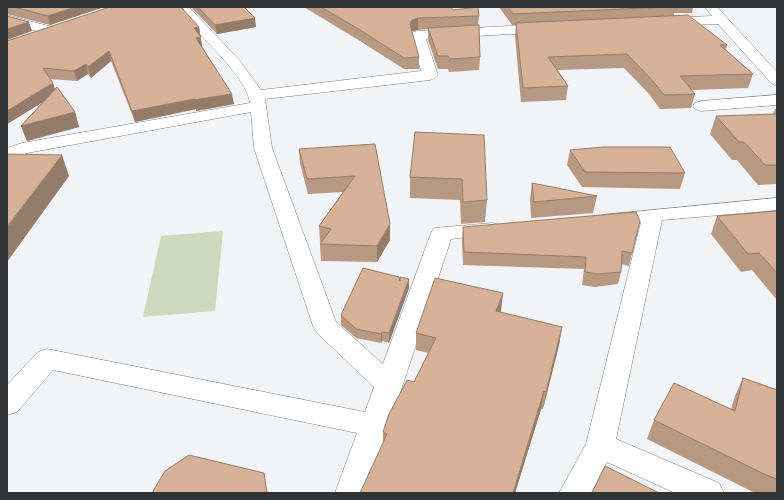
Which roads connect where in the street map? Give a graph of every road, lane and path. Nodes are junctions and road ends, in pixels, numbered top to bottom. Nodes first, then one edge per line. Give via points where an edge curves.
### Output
1 (182, 7) edge
2 (710, 7) edge
3 (7, 19) edge
4 (721, 20) junction
5 (649, 23) edge
6 (562, 28) edge
7 (52, 30) edge
8 (777, 82) edge
9 (258, 100) junction
10 (777, 100) edge
11 (701, 106) dead end
12 (12, 149) edge
13 (777, 204) edge
14 (653, 216) junction
15 (590, 221) edge
16 (512, 227) edge
17 (388, 384) junction
18 (7, 404) edge
19 (373, 425) junction
20 (600, 445) junction
21 (351, 493) edge
22 (575, 493) edge
23 (708, 493) edge

1 - 9 street via 235,64
2 - 4 street
3 - 7 street
4 - 5 street
4 - 8 street
6 - 9 street via 418,35 430,75
9 - 12 street
9 - 17 street via 263,148 325,326
10 - 11 street
13 - 14 street
14 - 15 street
14 - 20 street
16 - 17 street via 442,232
17 - 19 street
18 - 19 street via 47,360
19 - 21 street
20 - 22 street
20 - 23 street

